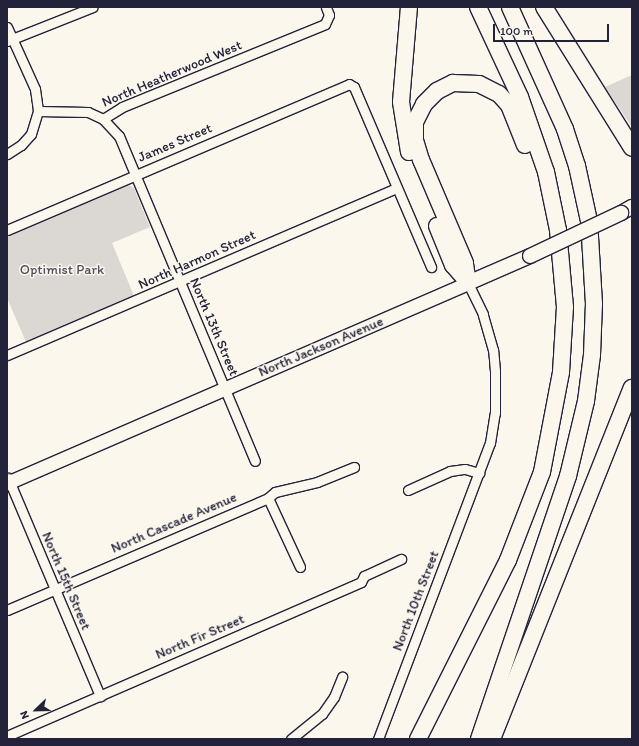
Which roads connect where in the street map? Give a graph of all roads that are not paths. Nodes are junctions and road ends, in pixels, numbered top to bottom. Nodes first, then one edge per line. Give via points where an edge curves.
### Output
1 (93, 7) edge
2 (326, 7) edge
3 (409, 7) edge
4 (478, 7) edge
5 (510, 7) edge
6 (544, 7) edge
7 (7, 27) edge
8 (9, 40) edge
9 (38, 111) junction
10 (104, 119) junction
11 (632, 148) edge
12 (7, 154) edge
13 (136, 175) junction
14 (397, 188) junction
15 (627, 210) edge
16 (7, 230) edge
17 (431, 267) dead end
18 (180, 282) junction
19 (468, 283) junction
20 (564, 307) junction
21 (7, 355) edge
22 (632, 388) edge
23 (225, 389) junction
24 (255, 461) dead end
25 (354, 467) dead end
26 (479, 472) junction
27 (8, 480) edge
28 (408, 490) dead end
29 (268, 498) junction
30 (401, 559) dead end
31 (300, 567) dead end
32 (55, 590) junction
33 (7, 610) edge
34 (342, 677) dead end
35 (100, 696) junction
36 (7, 736) edge
37 (291, 739) edge
38 (378, 739) edge
39 (418, 739) edge
40 (479, 739) edge
41 (492, 739) edge

1 - 8 street
2 - 10 street, North Heatherwood West via 329,15 325,24 122,108
3 - 19 highway via 401,102 407,146 453,265
4 - 20 highway via 520,97 546,172 558,230
5 - 40 highway via 565,129 577,166 589,221 594,304 592,355 586,401 568,476
6 - 11 highway
7 - 8 street
8 - 9 street via 35,89
9 - 10 street, North Heatherwood West via 88,112
9 - 12 street via 31,134 21,145
10 - 13 street, North 13th Street via 119,136
13 - 14 street, James Street via 349,84 354,87
13 - 16 street, James Street
13 - 18 street, North 13th Street
14 - 17 street
14 - 18 street, North Harmon Street
15 - 19 main road, North Jackson Avenue, bridge
18 - 21 street, North Harmon Street
18 - 23 street, North 13th Street
19 - 20 highway via 465,263 415,140 415,122 424,104 437,91 453,83 479,84 499,94 509,105 539,183
19 - 23 main road, North Jackson Avenue
19 - 26 street, North 10th Street via 489,335 496,372 495,413 490,443
20 - 39 highway via 562,372 542,472 508,560
22 - 41 highway
23 - 24 street, North 13th Street
23 - 27 main road, North Jackson Avenue
25 - 29 street, North Cascade Avenue via 317,482 275,492
26 - 28 street via 465,469 450,471
26 - 38 street, North 10th Street
27 - 32 street, North 15th Street
29 - 31 street
29 - 32 street, North Cascade Avenue
30 - 35 street, North Fir Street via 364,576 361,582
32 - 33 street, North Cascade Avenue
32 - 35 street, North 15th Street
34 - 37 street via 334,697 322,714
35 - 36 street, North Fir Street

